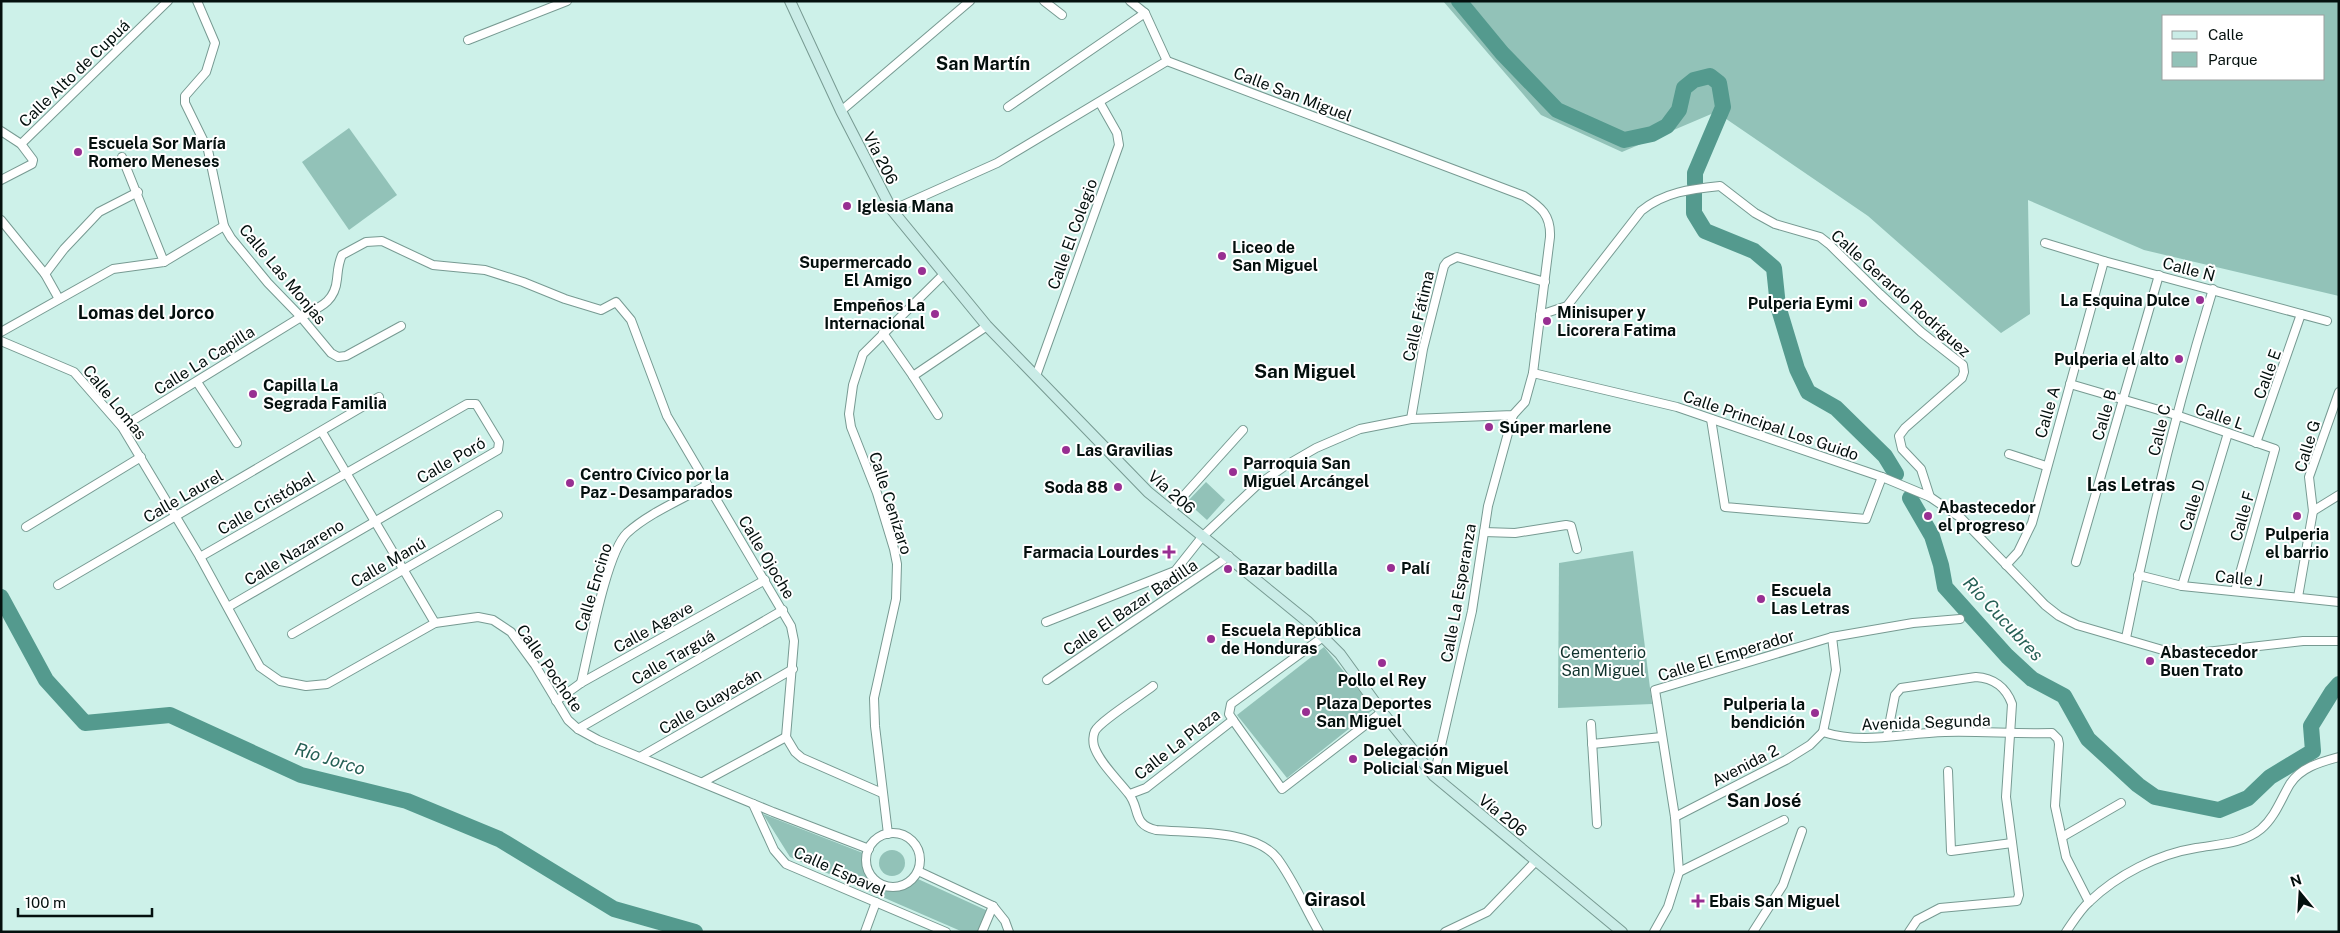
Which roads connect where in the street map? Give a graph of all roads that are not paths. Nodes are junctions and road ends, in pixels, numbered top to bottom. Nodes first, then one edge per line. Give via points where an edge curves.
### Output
1 (168, 1) edge
2 (197, 1) edge
3 (568, 1) edge
4 (790, 1) edge
5 (970, 1) edge
6 (1044, 1) edge
7 (1130, 1) edge
8 (551, 4) edge
9 (1145, 14) junction
10 (1062, 15) dead end
11 (468, 40) dead end
12 (1167, 61) junction
13 (1100, 103) junction
14 (1008, 107) dead end
15 (841, 111) junction
16 (1, 131) edge
17 (21, 144) junction
18 (122, 158) dead end
19 (1, 180) edge
20 (138, 192) junction
21 (892, 210) junction
22 (1, 220) edge
23 (224, 226) junction
24 (2045, 243) dead end
25 (2104, 261) junction
26 (164, 262) junction
27 (45, 274) junction
28 (943, 275) junction
29 (2159, 275) junction
30 (1545, 282) junction
31 (2212, 289) junction
32 (59, 299) junction
33 (616, 302) joint
34 (2301, 314) junction
35 (1540, 315) junction
36 (301, 317) junction
37 (2327, 321) dead end
38 (401, 326) dead end
39 (988, 326) junction
40 (1, 332) edge
41 (883, 333) junction
42 (1, 341) edge
43 (1533, 373) junction
44 (913, 376) junction
45 (1036, 376) junction
46 (197, 382) junction
47 (2070, 384) junction
48 (2339, 392) edge
49 (379, 397) dead end
50 (2122, 400) junction
51 (938, 415) dead end
52 (1513, 415) junction
53 (2176, 415) junction
54 (1711, 419) junction
55 (1411, 420) junction
56 (122, 427) junction
57 (1243, 430) dead end
58 (322, 432) junction
59 (2228, 433) junction
60 (237, 443) dead end
61 (2256, 443) junction
62 (2275, 449) joint
63 (2009, 454) dead end
64 (140, 457) junction
65 (2046, 466) junction
66 (346, 472) junction
67 (1882, 477) junction
68 (707, 485) junction
69 (2339, 495) edge
70 (1930, 497) junction
71 (1170, 511) junction
72 (2313, 511) junction
73 (498, 515) dead end
74 (176, 517) junction
75 (374, 520) junction
76 (26, 527) dead end
77 (1484, 532) junction
78 (1202, 537) junction
79 (1577, 549) dead end
80 (1229, 556) junction
81 (200, 557) junction
82 (2076, 562) dead end
83 (2006, 565) junction
84 (403, 569) junction
85 (2138, 574) junction
86 (765, 580) junction
87 (58, 585) dead end
88 (2182, 586) junction
89 (2235, 591) junction
90 (2298, 597) junction
91 (2339, 602) edge
92 (228, 607) junction
93 (783, 610) junction
94 (1960, 619) dead end
95 (1046, 622) dead end
96 (435, 623) junction
97 (292, 634) dead end
98 (1323, 637) junction
99 (1832, 637) junction
100 (2126, 638) junction
101 (2339, 641) edge
102 (793, 669) junction
103 (1047, 680) dead end
104 (581, 683) junction
105 (1153, 686) dead end
106 (556, 700) junction
107 (1382, 712) junction
108 (1233, 720) junction
109 (1590, 724) dead end
110 (578, 729) junction
111 (1822, 732) junction
112 (2011, 734) junction
113 (1887, 736) junction
114 (786, 737) junction
115 (1662, 737) junction
116 (1592, 744) junction
117 (640, 757) junction
118 (2339, 757) edge
119 (1948, 771) dead end
120 (1434, 776) junction
121 (703, 782) junction
122 (882, 793) junction
123 (1130, 794) junction
124 (2122, 803) dead end
125 (753, 804) junction
126 (1675, 817) junction
127 (1784, 820) dead end
128 (1596, 824) dead end
129 (1802, 832) dead end
130 (888, 834) junction
131 (2062, 837) junction
132 (2012, 843) junction
133 (869, 849) junction
134 (1536, 861) junction
135 (918, 871) junction
136 (1679, 872) junction
137 (876, 902) junction
138 (2089, 902) junction
139 (993, 906) junction
140 (926, 928) edge
141 (865, 932) edge
142 (946, 932) edge
143 (982, 932) edge
144 (1010, 932) edge
145 (1319, 932) edge
146 (1445, 932) edge
147 (1622, 932) edge
148 (1654, 932) edge
149 (1753, 932) edge
150 (1908, 932) edge
151 (2066, 932) edge

1 - 17 street, Calle Alto de Cupuá
2 - 23 street, Calle Las Monjas via 215,43 206,72 185,96 185,103 208,150
3 - 8 street
4 - 15 main road, Vía 206
5 - 15 street
6 - 10 street
7 - 9 street
8 - 11 street
9 - 12 street
9 - 14 street
12 - 13 street
12 - 30 street, Calle San Miguel via 1524,196 1540,207 1550,226
13 - 21 street via 997,163
13 - 45 street, Calle El Colegio via 1117,133 1119,145
15 - 21 main road, Vía 206
16 - 17 street
17 - 19 street via 32,156 32,164
18 - 20 street
20 - 26 street
20 - 27 street via 98,212
21 - 28 main road, Vía 206
22 - 27 street
23 - 26 street
23 - 36 street, Calle Las Monjas via 268,283
24 - 25 street, Calle Ñ
25 - 29 street, Calle Ñ
25 - 47 street, Calle A
26 - 32 street via 113,269
27 - 32 street
28 - 39 main road, Vía 206
28 - 41 street, Calle Cenízaro
29 - 31 street, Calle Ñ
29 - 50 street, Calle B
30 - 35 street, Calle San Miguel
30 - 55 street, Calle Fátima via 1458,258 1447,262 1423,349
31 - 34 street, Calle Ñ
31 - 53 street, Calle C
32 - 40 street
33 - 36 street, Calle La Capilla via 601,310 485,270 432,265 382,241 373,240 342,255 336,292 327,303
33 - 68 street, Calle Ojoche via 631,320 667,416
34 - 37 street, Calle Ñ
34 - 61 street, Calle E
35 - 43 street, Calle San Miguel
35 - 70 street, Calle Gerardo Rodríguez via 1567,306 1641,211 1654,200 1689,189 1720,186 1775,224 1820,237 1830,244 1921,332 1963,365 1962,378 1899,436 1902,449 1921,469
36 - 38 street, Calle Las Monjas via 338,357 346,356
36 - 46 street, Calle La Capilla
39 - 44 street
39 - 45 main road, Vía 206
41 - 44 street
41 - 122 street, Calle Cenízaro via 863,354 853,385 849,414 877,493 897,564 896,599 874,698
42 - 56 street, Calle Lomas via 74,372
43 - 52 street via 1525,402
43 - 54 street, Calle Principal Los Guido via 1677,407
44 - 51 street
45 - 71 main road, Vía 206 via 1114,459
46 - 56 street, Calle La Capilla
46 - 60 street
47 - 50 street, Calle L
47 - 65 street, Calle A
48 - 72 street, Calle G via 2309,477
49 - 58 street, Calle Laurel
50 - 53 street, Calle L
50 - 82 street, Calle B
52 - 55 street
52 - 77 street, Calle La Esperanza
53 - 59 street, Calle L
53 - 85 street, Calle C
54 - 67 street, Calle Principal Los Guido
54 - 67 street via 1725,507 1866,519
55 - 78 street via 1360,429 1316,448 1256,486
56 - 64 street, Calle Lomas
57 - 71 street
58 - 66 street
58 - 74 street, Calle Laurel
59 - 61 street, Calle L
59 - 88 street, Calle D
61 - 62 street, Calle L
62 - 89 street, Calle F
63 - 65 street
64 - 74 street, Calle Lomas
64 - 76 street
65 - 83 street, Calle A via 2032,523 2018,552
66 - 75 street
66 - 75 street, Calle Poró via 467,404 476,404 499,442 498,450
66 - 81 street, Calle Cristóbal
67 - 70 street, Calle Principal Los Guido
68 - 86 street, Calle Ojoche
68 - 104 street, Calle Encino via 640,522 618,545
69 - 72 street
70 - 83 street, Calle Principal Los Guido via 1961,518
71 - 78 main road, Vía 206
72 - 90 street, Calle G
73 - 84 street, Calle Manú
74 - 81 street, Calle Pochote
74 - 87 street, Calle Laurel
75 - 84 street
75 - 92 street, Calle Nazareno
77 - 79 street via 1515,533 1566,525 1574,531
77 - 120 street, Calle La Esperanza via 1472,611
78 - 80 main road, Vía 206
78 - 95 street via 1175,571
80 - 98 main road, Vía 206
80 - 103 street, Calle El Bazar Badilla
81 - 92 street, Calle Pochote
83 - 100 street, Calle Principal Los Guido via 2059,616 2077,625
84 - 96 street
84 - 97 street, Calle Manú
85 - 88 street, Calle J
85 - 100 street, Calle C
86 - 93 street, Calle Ojoche
86 - 104 street, Calle Agave
88 - 89 street, Calle J
89 - 90 street, Calle J
90 - 91 street, Calle J
92 - 96 street, Calle Pochote via 260,667 280,681 306,686 327,684
93 - 102 street, Calle Ojoche via 794,641
93 - 110 street, Calle Targuá
94 - 99 street, Calle El Emperador via 1913,623
96 - 106 street, Calle Pochote via 478,617 493,620 512,632
98 - 107 main road, Vía 206 via 1340,654
98 - 108 street, Calle La Plaza via 1231,704 1229,714
99 - 111 street via 1836,670
99 - 115 street, Calle El Emperador via 1656,690
100 - 101 street, Calle Principal Los Guido via 2166,651 2188,654 2303,641
102 - 114 street, Calle Ojoche
102 - 117 street, Calle Guayacán
104 - 106 street, Calle Agave
105 - 123 street via 1095,732 1094,747 1117,782
106 - 110 street, Calle Pochote via 568,720
107 - 108 street via 1282,789
107 - 120 main road, Vía 206
108 - 123 street, Calle La Plaza via 1146,788
109 - 116 street
110 - 117 street, Calle Pochote
111 - 113 street, Avenida Segunda via 1869,739
111 - 126 street, Avenida 2 via 1810,745 1786,760
112 - 113 street, Avenida Segunda via 1944,732
112 - 113 street via 2012,704 2007,693 1993,680 1976,677 1897,690
112 - 131 street, Avenida Segunda via 2052,734 2058,739 2055,806
112 - 132 street via 2006,797
114 - 121 street
114 - 122 street via 802,758
115 - 116 street
115 - 126 street, Calle El Emperador
116 - 128 street
117 - 121 street, Calle Pochote
118 - 138 street via 2300,774 2261,829 2231,843 2153,860 2126,874
119 - 132 street via 1951,851
120 - 134 main road, Vía 206
121 - 125 street, Calle Pochote
122 - 130 street, Calle Cenízaro
123 - 145 street via 1141,823 1148,828 1234,836 1261,845 1275,856
124 - 131 street
125 - 133 street, Calle Pochote
125 - 137 street, Calle Espavel via 774,850 786,864
126 - 136 street, Calle El Emperador
127 - 136 street
129 - 149 street via 1783,885
130 - 133 street via 880,836
130 - 135 street via 898,834 914,843 920,859
131 - 138 street via 2070,867
132 - 150 street via 2019,895 2017,901 1940,908 1917,920
133 - 135 street via 867,866 876,881 883,885 900,886
134 - 146 street via 1487,912
134 - 147 main road, Vía 206
135 - 139 street
136 - 148 street, Calle El Emperador via 1668,907
137 - 140 street, Calle Espavel
137 - 141 street
138 - 151 street
139 - 143 street
139 - 144 street
140 - 142 street, Calle Espavel

